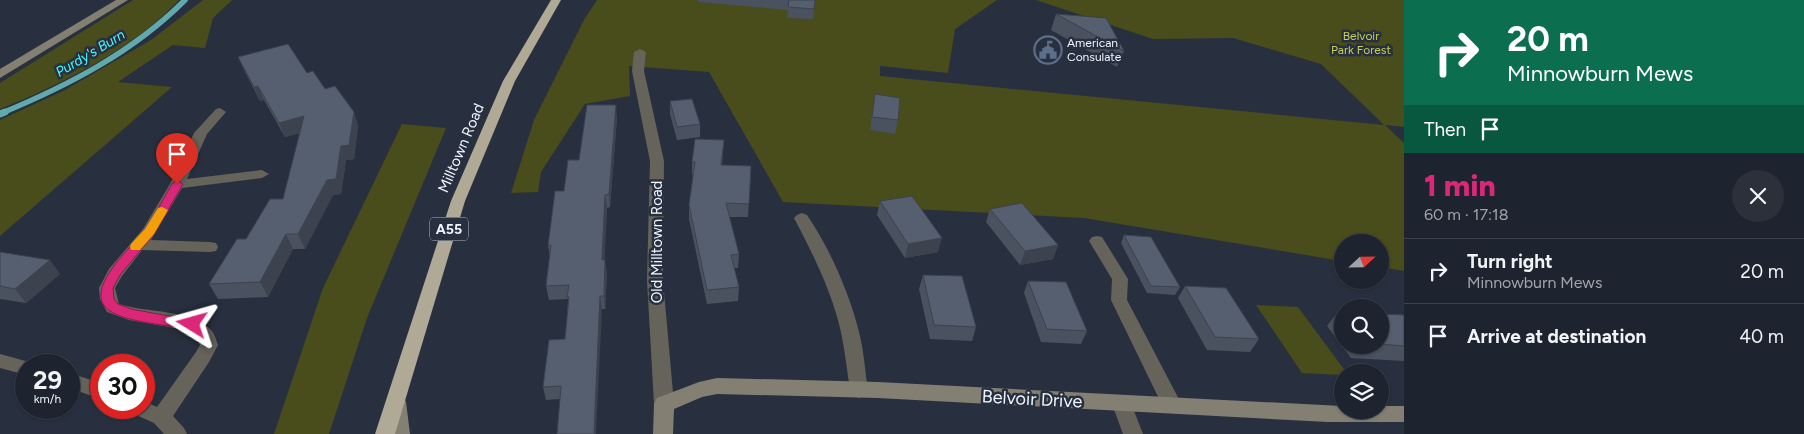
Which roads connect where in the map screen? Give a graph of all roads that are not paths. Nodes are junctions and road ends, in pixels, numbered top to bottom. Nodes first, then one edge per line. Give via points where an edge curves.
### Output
1 (123, 0) edge
2 (556, 0) edge
3 (640, 52) dead end
4 (0, 74) edge
5 (220, 112) dead end
6 (262, 174) dead end
7 (177, 184) junction
8 (802, 218) dead end
9 (1097, 241) dead end
10 (138, 244) junction
11 (210, 247) dead end
12 (0, 361) edge
13 (15, 365) edge
14 (859, 390) junction
15 (395, 398) junction
16 (664, 404) junction
17 (1122, 404) junction
18 (1172, 405) junction
19 (1404, 414) edge
20 (155, 415) edge
21 (160, 417) junction
22 (177, 434) edge
23 (385, 434) edge
24 (400, 434) edge
25 (663, 434) edge
26 (1133, 434) edge

1 - 4 street
2 - 15 highway, Milltown Road / A55 via 509,80 458,201
3 - 16 street, Old Milltown Road via 638,71 657,161 655,280
5 - 7 street via 201,133
6 - 7 street
7 - 10 street via 150,232
8 - 14 street via 822,255 850,332
9 - 18 street via 1120,279 1119,300
10 - 11 street
10 - 21 street via 114,273 107,288 113,308 192,324 206,335 209,345
12 - 13 street
14 - 16 street, Belvoir Drive via 717,386
14 - 17 street, Belvoir Drive
15 - 23 highway, Milltown Road / A55
15 - 24 street
16 - 25 street, Old Milltown Road
17 - 18 street, Belvoir Drive
17 - 26 street
18 - 19 street, Belvoir Drive via 1328,414
20 - 21 street
21 - 22 street

